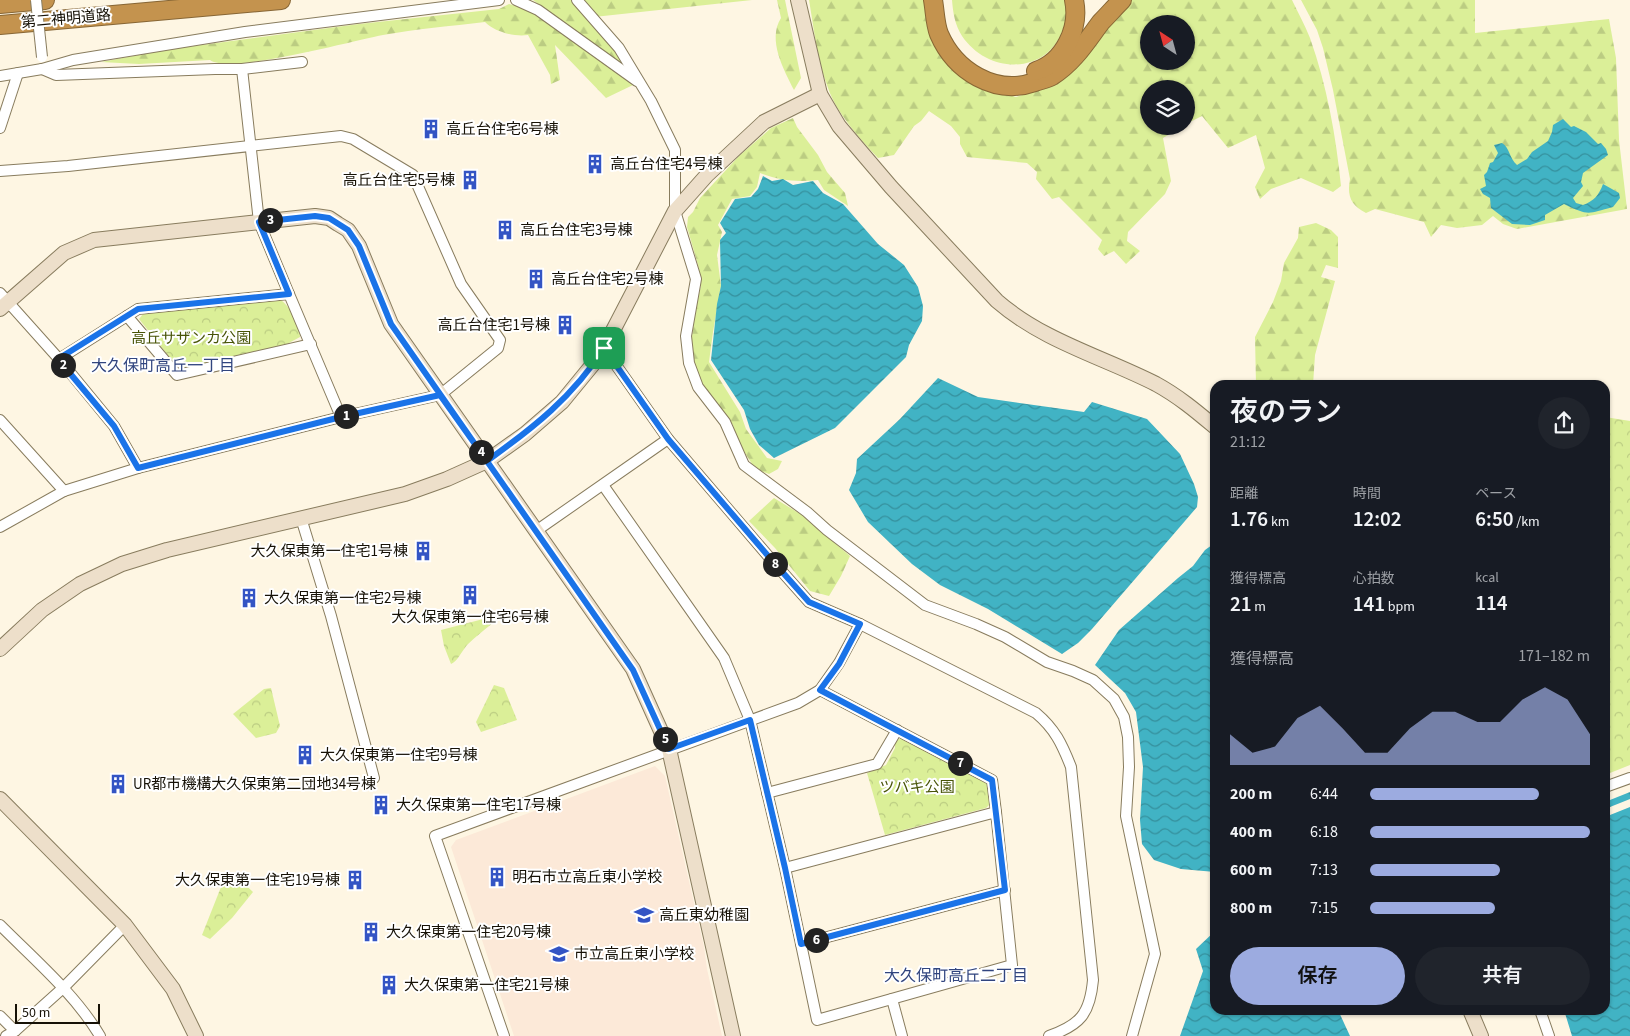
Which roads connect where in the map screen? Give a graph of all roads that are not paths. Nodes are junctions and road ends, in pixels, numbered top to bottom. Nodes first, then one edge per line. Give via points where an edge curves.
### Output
1 (36, 0) edge
2 (45, 0) edge
3 (281, 0) edge
4 (499, 0) edge
5 (516, 0) edge
6 (577, 0) edge
7 (798, 0) edge
8 (933, 0) edge
9 (944, 0) edge
10 (1074, 0) edge
11 (1122, 0) edge
12 (0, 4) edge
13 (0, 25) edge
14 (302, 62) dead end
15 (42, 69) junction
16 (242, 69) junction
17 (18, 73) junction
18 (0, 76) edge
19 (640, 83) junction
20 (820, 94) junction
21 (0, 128) edge
22 (249, 145) junction
23 (0, 171) edge
24 (675, 211) junction
25 (259, 222) junction
26 (289, 294) junction
27 (3, 301) edge
28 (127, 316) junction
29 (310, 344) junction
30 (604, 348) junction
31 (58, 359) junction
32 (440, 395) junction
33 (341, 417) junction
34 (0, 420) edge
35 (1210, 423) edge
36 (668, 439) junction
37 (487, 461) junction
38 (138, 468) junction
39 (603, 485) junction
40 (64, 491) junction
41 (301, 518) junction
42 (0, 527) edge
43 (536, 531) junction
44 (860, 624) junction
45 (0, 649) edge
46 (820, 690) junction
47 (750, 720) junction
48 (897, 730) junction
49 (669, 749) junction
50 (374, 778) dead end
51 (1630, 778) edge
52 (1610, 786) edge
53 (767, 793) junction
54 (0, 799) edge
55 (996, 812) junction
56 (785, 868) junction
57 (1005, 890) junction
58 (0, 925) edge
59 (125, 925) junction
60 (801, 944) junction
61 (62, 988) junction
62 (892, 999) junction
63 (1472, 1015) edge
64 (1542, 1015) edge
65 (0, 1016) edge
66 (10, 1034) edge
67 (100, 1036) edge
68 (196, 1036) edge
69 (504, 1036) edge
70 (733, 1036) edge
71 (902, 1036) edge
72 (1049, 1036) edge
73 (1132, 1036) edge
74 (1481, 1036) edge
75 (1549, 1036) edge

1 - 15 street, bridge
2 - 12 highway, 第二神明道路
3 - 13 highway, 第二神明道路
4 - 15 street via 245,32 73,60
5 - 19 street via 538,10
6 - 19 street via 619,48
7 - 20 street
8 - 11 highway via 938,32 959,64 987,82 1025,86 1050,77 1065,67
9 - 10 highway via 949,26 962,51 983,70 1012,76 1044,68 1064,50 1073,32
14 - 16 street
15 - 16 street via 56,75
15 - 17 street
16 - 22 street
17 - 18 street
17 - 21 street
19 - 24 street via 676,150
20 - 24 street via 764,122 707,175
20 - 35 street via 839,126 861,152 1016,317 1037,330 1156,384 1182,399
22 - 23 street
22 - 25 street
22 - 32 street via 341,136 353,139 413,175 461,284 500,340 498,348
24 - 30 street
24 - 73 street via 696,279 686,336 689,363 698,387 724,422 744,466 925,605 976,624 1047,662 1093,680 1114,699 1124,718 1128,737 1130,767 1126,816 1155,954
25 - 26 street
25 - 27 street via 94,240 64,253
25 - 32 street via 315,216 329,218 348,230 359,246 391,324
26 - 28 street via 138,309
26 - 29 street
27 - 31 street
28 - 29 street via 177,376
28 - 31 street
29 - 33 street
30 - 36 street
30 - 37 street via 562,402 526,434
31 - 38 street via 114,426
32 - 33 street
32 - 37 street
33 - 38 street
34 - 40 street
36 - 39 street
36 - 44 street via 809,602
37 - 41 street via 405,494
37 - 43 street
38 - 40 street
39 - 43 street
39 - 47 street via 724,658
40 - 42 street
41 - 45 street via 122,564 80,584 42,610
41 - 50 street
43 - 49 street via 633,670
44 - 46 street via 839,664
44 - 72 street via 1036,712 1050,725 1062,744 1071,767 1093,980 1091,998 1084,1013 1065,1031
46 - 47 street via 798,703
46 - 48 street
47 - 49 street
47 - 53 street
48 - 53 street via 877,764
48 - 55 street via 992,780
49 - 69 street via 435,836
49 - 70 street
51 - 52 street
53 - 56 street
54 - 59 street
55 - 56 street
55 - 57 street
56 - 60 street
57 - 60 street
57 - 62 street via 1012,964
58 - 61 street
59 - 61 street
59 - 68 street via 173,989
60 - 62 street via 818,1020
61 - 66 street
61 - 67 street via 91,1020
62 - 71 street
63 - 74 street
64 - 75 street
65 - 66 street

